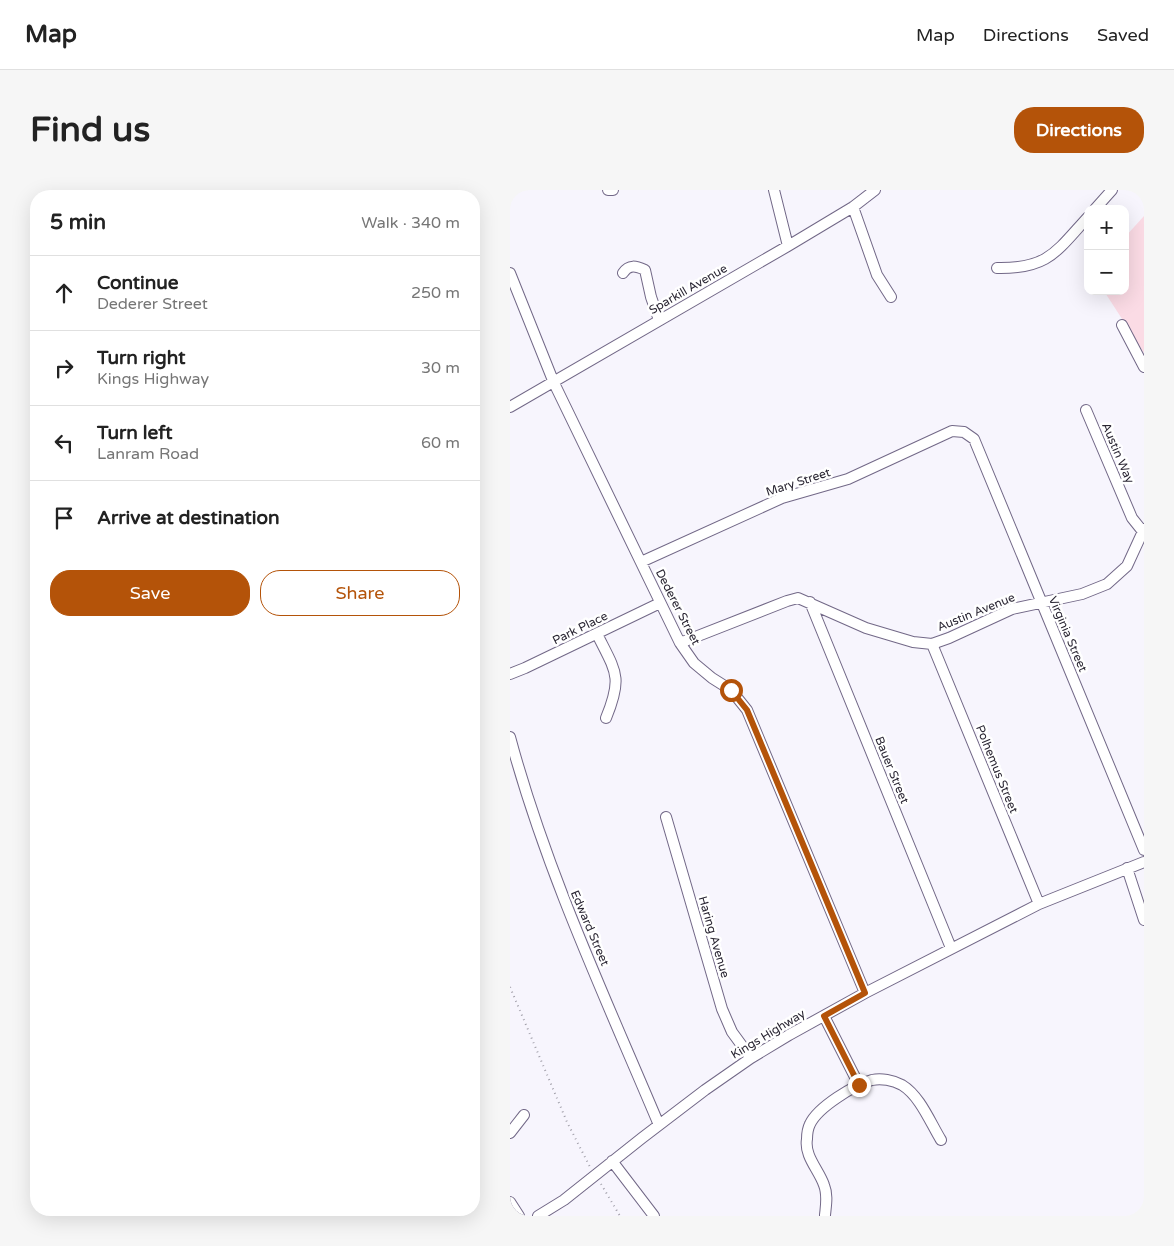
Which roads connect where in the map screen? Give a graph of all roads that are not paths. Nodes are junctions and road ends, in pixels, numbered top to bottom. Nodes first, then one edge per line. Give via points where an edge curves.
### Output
1 (608, 190) edge
2 (613, 190) edge
3 (774, 190) edge
4 (875, 190) edge
5 (1112, 190) edge
6 (1099, 205) edge
7 (853, 207) junction
8 (1084, 221) edge
9 (788, 246) junction
10 (997, 268) dead end
11 (510, 273) edge
12 (623, 273) dead end
13 (891, 297) dead end
14 (659, 320) junction
15 (1122, 325) dead end
16 (1144, 367) edge
17 (554, 383) junction
18 (512, 407) edge
19 (1086, 410) dead end
20 (964, 432) joint
21 (1144, 531) edge
22 (641, 562) junction
23 (810, 602) junction
24 (1041, 602) junction
25 (660, 603) junction
26 (597, 634) junction
27 (680, 643) junction
28 (932, 644) junction
29 (510, 674) edge
30 (606, 718) dead end
31 (510, 737) edge
32 (666, 817) dead end
33 (1144, 850) edge
34 (1144, 862) edge
35 (1127, 868) junction
36 (1039, 904) junction
37 (1144, 920) edge
38 (952, 948) junction
39 (865, 993) junction
40 (824, 1016) junction
41 (751, 1058) junction
42 (859, 1085) junction
43 (524, 1115) dead end
44 (659, 1124) junction
45 (510, 1133) edge
46 (942, 1140) dead end
47 (612, 1161) junction
48 (510, 1202) edge
49 (825, 1215) edge
50 (518, 1216) edge
51 (538, 1216) edge
52 (654, 1216) edge

1 - 2 street
3 - 9 street
4 - 7 street, Sparkill Avenue
5 - 6 street
7 - 9 street, Sparkill Avenue
7 - 13 street via 877,275
8 - 10 street via 1041,263 1014,269
9 - 14 street, Sparkill Avenue
11 - 17 street, Dederer Street
12 - 14 street via 632,266 645,270
14 - 17 street, Sparkill Avenue
15 - 16 street
17 - 18 street, Sparkill Avenue
17 - 22 street, Dederer Street
19 - 21 street, Austin Way via 1132,518
20 - 22 street, Mary Street via 952,431 848,479 782,498
20 - 24 street, Virginia Street via 974,439
21 - 24 street, Austin Avenue via 1127,566 1107,584 1082,594
22 - 25 street, Dederer Street
23 - 27 street, Austin Avenue via 798,598 786,601
23 - 28 street, Austin Avenue via 866,628 912,642
23 - 38 street, Bauer Street
24 - 28 street, Austin Avenue via 1012,609
24 - 33 street, Virginia Street
25 - 26 street, Park Place
25 - 27 street, Dederer Street
26 - 29 street, Park Place
26 - 30 street via 614,669 617,683
27 - 39 street, Dederer Street via 694,663 731,690 747,710
28 - 36 street, Polhemus Street
31 - 44 street, Edward Street via 552,869
32 - 41 street, Haring Avenue via 722,1009 732,1032
34 - 35 street, Kings Highway
35 - 36 street, Kings Highway
35 - 37 street
36 - 38 street, Kings Highway
38 - 39 street, Kings Highway
39 - 40 street, Kings Highway
40 - 41 street, Kings Highway
40 - 42 street
41 - 44 street, Kings Highway
42 - 46 street via 873,1080 900,1084 912,1092
42 - 49 street via 821,1110 810,1124 806,1142 810,1158 824,1184 827,1199
43 - 45 street
44 - 47 street, Kings Highway
47 - 51 street, Kings Highway via 556,1206
47 - 52 street
48 - 50 street

